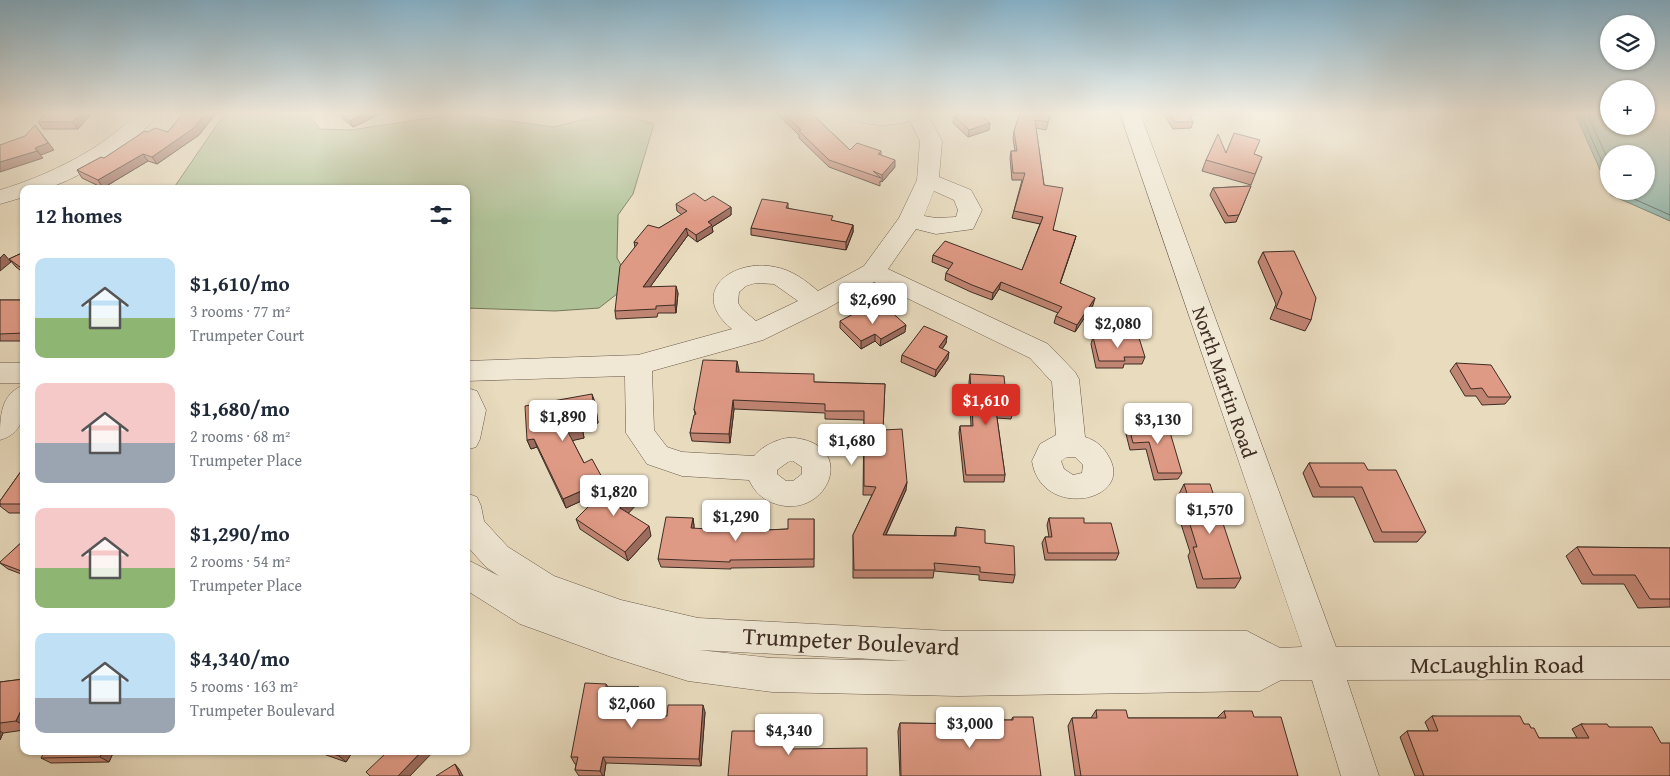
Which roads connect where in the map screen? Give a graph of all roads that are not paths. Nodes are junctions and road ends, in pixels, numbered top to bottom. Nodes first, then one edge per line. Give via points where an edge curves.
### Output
1 (108, 149) edge
2 (930, 149) edge
3 (1143, 149) edge
4 (928, 180) junction
5 (36, 185) edge
6 (20, 192) edge
7 (0, 197) edge
8 (910, 220) junction
9 (873, 272) junction
10 (817, 303) junction
11 (754, 332) junction
12 (638, 364) junction
13 (471, 371) edge
14 (0, 373) edge
15 (20, 373) edge
16 (20, 402) edge
17 (470, 406) edge
18 (470, 420) edge
19 (0, 429) edge
20 (1071, 444) dead end
21 (763, 469) dead end
22 (470, 527) edge
23 (470, 575) edge
24 (1670, 663) edge
25 (1277, 664) junction
26 (1325, 665) junction
27 (1360, 776) edge

1 - 5 street
2 - 4 street
3 - 26 street, North Martin Road
4 - 8 street
4 - 8 street via 963,195 970,210 965,224 936,226
6 - 7 street
8 - 9 street
9 - 10 street
9 - 20 street via 1039,351 1065,378
10 - 11 street
10 - 11 street via 782,277 756,274 742,278 732,284 725,303 730,313
11 - 12 street
12 - 13 street
12 - 21 street via 640,433 657,456 682,464
14 - 15 street
16 - 19 street
17 - 18 street
22 - 25 street, Trumpeter Boulevard via 497,557 543,587 621,614 698,634 952,647 1247,647
23 - 25 street, Trumpeter Boulevard via 532,613 611,641 688,665 763,674 958,678 1260,674
24 - 26 street, McLaughlin Road
25 - 26 street, Trumpeter Boulevard
26 - 27 street, North Martin Road

